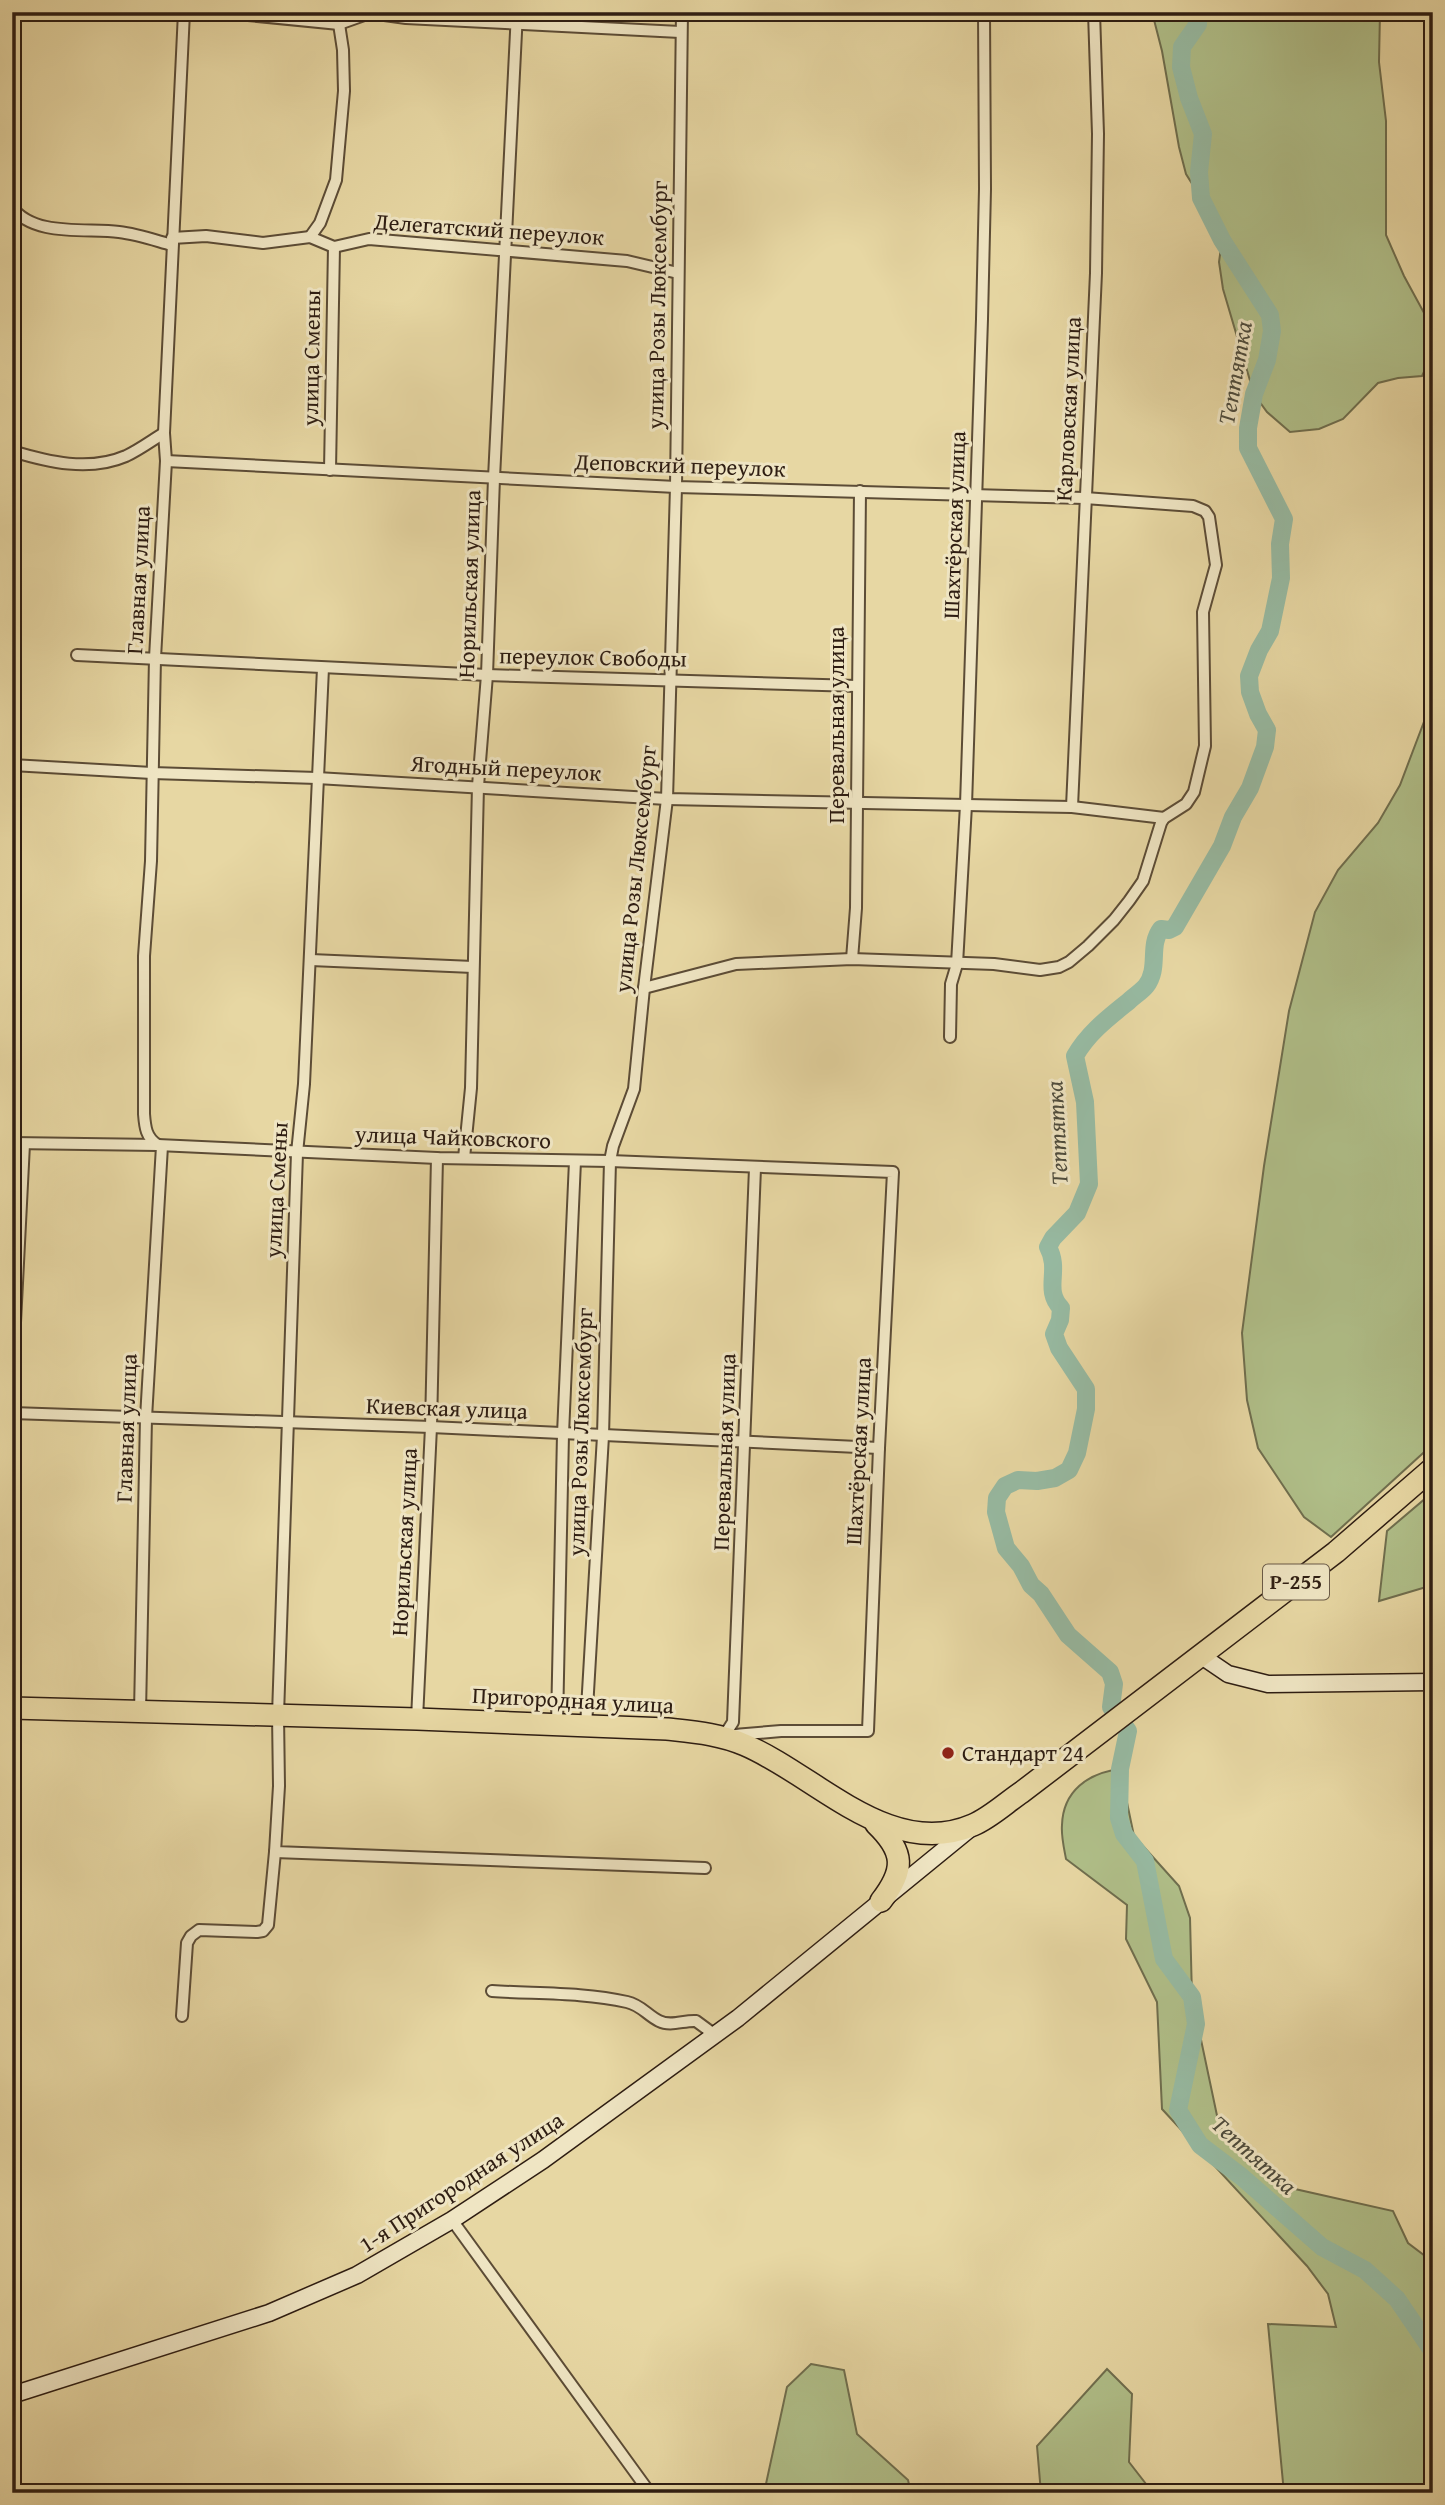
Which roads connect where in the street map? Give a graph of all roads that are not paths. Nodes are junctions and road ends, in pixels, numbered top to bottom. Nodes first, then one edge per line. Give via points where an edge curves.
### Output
1 (14, 12) edge
2 (144, 12) edge
3 (682, 12) edge
4 (984, 12) edge
5 (1094, 12) edge
6 (184, 13) edge
7 (370, 13) edge
8 (517, 17) edge
9 (339, 24) junction
10 (680, 32) junction
11 (12, 36) edge
12 (12, 208) edge
13 (310, 237) junction
14 (172, 242) junction
15 (334, 247) junction
16 (505, 251) junction
17 (678, 273) junction
18 (164, 433) junction
19 (12, 451) edge
20 (166, 461) junction
21 (330, 470) junction
22 (494, 478) junction
23 (676, 487) junction
24 (860, 491) junction
25 (975, 496) junction
26 (1085, 498) junction
27 (77, 655) dead end
28 (155, 658) junction
29 (323, 668) junction
30 (488, 675) junction
31 (672, 679) junction
32 (857, 686) junction
33 (12, 765) edge
34 (152, 773) junction
35 (317, 778) junction
36 (478, 786) junction
37 (667, 799) junction
38 (856, 802) junction
39 (967, 805) junction
40 (1072, 807) junction
41 (1164, 818) junction
42 (852, 959) junction
43 (311, 960) junction
44 (957, 964) junction
45 (473, 967) junction
46 (644, 988) junction
47 (950, 1037) dead end
48 (18, 1143) edge
49 (160, 1146) junction
50 (297, 1153) junction
51 (437, 1158) junction
52 (464, 1158) junction
53 (575, 1161) junction
54 (610, 1161) junction
55 (755, 1168) junction
56 (893, 1172) joint
57 (12, 1382) edge
58 (12, 1413) edge
59 (146, 1418) junction
60 (286, 1423) junction
61 (431, 1427) junction
62 (563, 1434) junction
63 (603, 1436) junction
64 (746, 1441) junction
65 (879, 1448) junction
66 (1433, 1468) edge
67 (1200, 1655) junction
68 (1433, 1682) edge
69 (12, 1708) edge
70 (140, 1712) junction
71 (278, 1715) junction
72 (417, 1719) junction
73 (557, 1724) junction
74 (586, 1726) junction
75 (724, 1736) junction
76 (869, 1818) junction
77 (974, 1825) junction
78 (275, 1852) junction
79 (705, 1868) dead end
80 (881, 1901) junction
81 (492, 1992) dead end
82 (182, 2016) dead end
83 (715, 2035) junction
84 (452, 2220) junction
85 (12, 2395) edge
86 (650, 2493) edge

1 - 11 street
2 - 6 street
3 - 10 street, улица Розы Люксембург
4 - 25 street, Шахтёрская улица via 985,189
5 - 26 street, Карловская улица via 1096,273
6 - 9 street
6 - 14 street, Главная улица
7 - 8 street via 406,18
7 - 9 street
8 - 10 street
8 - 16 street, Норильская улица
9 - 13 street via 344,92 336,180
10 - 17 street, улица Розы Люксембург
12 - 14 street via 35,225
13 - 14 street via 263,243 205,236
13 - 15 street
14 - 18 street, Главная улица
15 - 16 street, Делегатский переулок via 369,239
15 - 21 street, улица Смены
16 - 17 street, Делегатский переулок via 627,261
16 - 22 street, Норильская улица
17 - 23 street, улица Розы Люксембург
18 - 19 street via 126,456 92,463 60,463
18 - 20 street, Главная улица
20 - 21 street, Деповский переулок
20 - 28 street, Главная улица
21 - 22 street, Деповский переулок
22 - 23 street, Деповский переулок
22 - 30 street, Норильская улица
23 - 24 street, Деповский переулок
23 - 31 street, улица Розы Люксембург
24 - 25 street, Деповский переулок
24 - 32 street, Перевальная улица
25 - 26 street, Деповский переулок
25 - 39 street, Шахтёрская улица
26 - 40 street, Карловская улица
26 - 41 street, Деповский переулок via 1193,506 1209,517 1216,565 1203,612 1205,746 1194,792
27 - 28 street, переулок Свободы
28 - 29 street, переулок Свободы
28 - 34 street, Главная улица
29 - 30 street, переулок Свободы
29 - 35 street, улица Смены
30 - 31 street, переулок Свободы
30 - 36 street, Норильская улица
31 - 32 street, переулок Свободы
31 - 37 street, улица Розы Люксембург
32 - 38 street, Перевальная улица
33 - 34 street, Ягодный переулок
34 - 35 street, Ягодный переулок
34 - 49 street, Главная улица via 143,1087 145,1128
35 - 36 street, Ягодный переулок
35 - 43 street, улица Смены
36 - 37 street, Ягодный переулок
36 - 45 street, Норильская улица
37 - 38 street, Ягодный переулок
37 - 46 street, улица Розы Люксембург
38 - 39 street, Ягодный переулок
38 - 42 street, Перевальная улица
39 - 40 street, Ягодный переулок
39 - 44 street, Шахтёрская улица
40 - 41 street, Ягодный переулок
41 - 44 street via 1143,880 1114,920 1069,962 1040,971
42 - 44 street
42 - 46 street via 736,964
43 - 45 street
43 - 50 street, улица Смены
44 - 47 street, Шахтёрская улица via 951,984
45 - 52 street, Норильская улица via 471,1087
46 - 54 street, улица Розы Люксембург via 634,1089
48 - 49 street, улица Чайковского
48 - 57 street
49 - 50 street, улица Чайковского
49 - 59 street, Главная улица
50 - 51 street, улица Чайковского
50 - 60 street, улица Смены
51 - 52 street, улица Чайковского
51 - 61 street, Норильская улица
52 - 53 street, улица Чайковского
53 - 54 street, улица Чайковского
53 - 62 street
54 - 55 street, улица Чайковского
54 - 63 street, улица Розы Люксембург
55 - 56 street, улица Чайковского
55 - 64 street, Перевальная улица
56 - 65 street, Шахтёрская улица
58 - 59 street, Киевская улица
59 - 60 street, Киевская улица
59 - 70 street, Главная улица
60 - 61 street, Киевская улица
60 - 71 street, улица Смены
61 - 62 street, Киевская улица
61 - 72 street, Норильская улица
62 - 63 street, Киевская улица
62 - 73 street
63 - 64 street, Киевская улица
63 - 74 street, улица Розы Люксембург
64 - 65 street, Киевская улица
64 - 75 street, Перевальная улица via 733,1722
65 - 75 street, Шахтёрская улица via 868,1731
66 - 67 highway, Р-255 via 1336,1552
67 - 68 street via 1228,1674 1268,1684
67 - 77 highway, Пригородная улица / Р-255
69 - 70 highway, Пригородная улица
70 - 71 highway, Пригородная улица
71 - 72 highway, Пригородная улица
71 - 78 street
72 - 73 highway, Пригородная улица
73 - 74 highway, Пригородная улица
74 - 75 highway, Пригородная улица
75 - 76 highway, Пригородная улица via 771,1757
76 - 77 highway, Пригородная улица via 925,1835
76 - 80 highway via 890,1837 897,1853 899,1871
77 - 80 street, 1-я Пригородная улица
78 - 79 street
78 - 82 street via 268,1925 263,1931 199,1930 191,1936
80 - 83 street, 1-я Пригородная улица
81 - 83 street via 627,2001 659,2021 696,2021
83 - 84 street, 1-я Пригородная улица
84 - 85 street, 1-я Пригородная улица via 358,2275 269,2312
84 - 86 street

